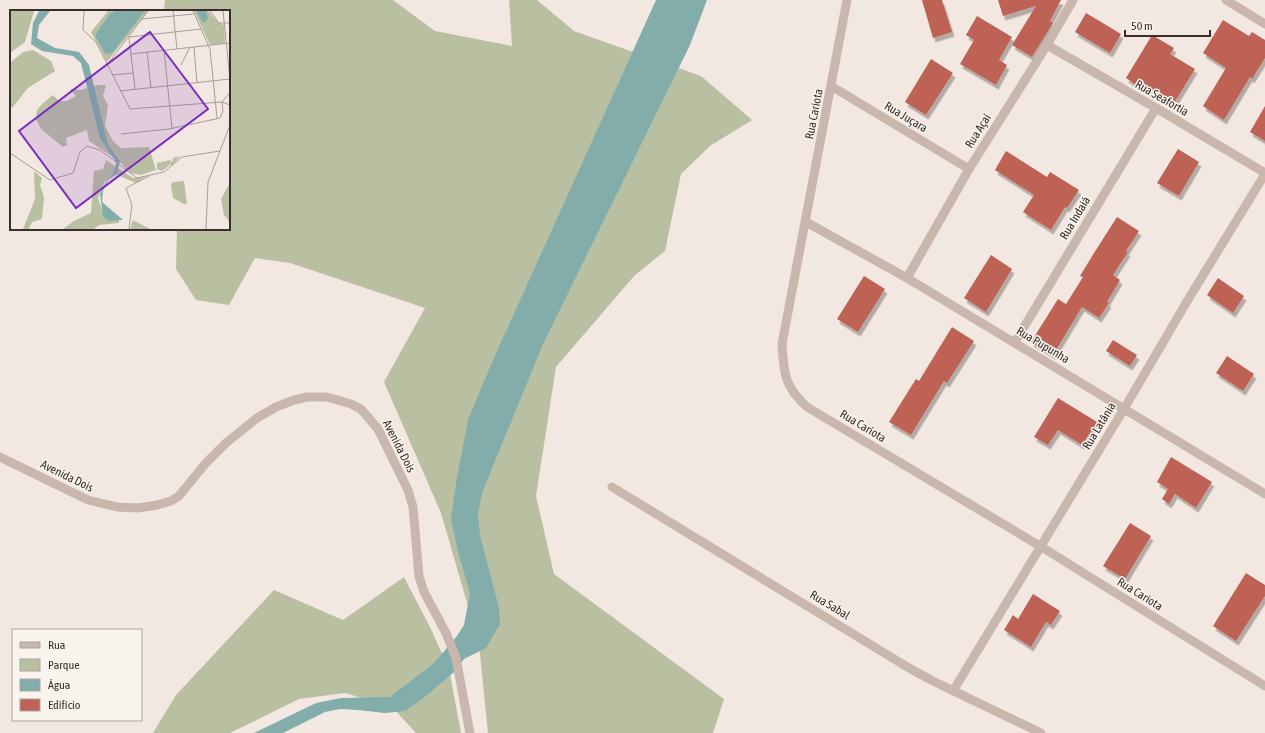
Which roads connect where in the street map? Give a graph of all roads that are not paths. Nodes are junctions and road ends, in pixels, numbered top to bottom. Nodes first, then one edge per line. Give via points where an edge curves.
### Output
1 (846, 0) edge
2 (1073, 0) edge
3 (1226, 0) edge
4 (1265, 24) edge
5 (1047, 45) junction
6 (831, 86) junction
7 (1156, 108) junction
8 (969, 168) junction
9 (1265, 174) edge
10 (806, 222) junction
11 (907, 278) junction
12 (1014, 342) junction
13 (1124, 409) junction
14 (0, 457) edge
15 (612, 487) dead end
16 (1265, 494) edge
17 (1040, 546) junction
18 (1265, 686) edge
19 (953, 691) junction
20 (470, 733) edge
21 (1041, 733) edge

1 - 6 street, Rua Cariota
2 - 5 street, Rua Açaí
3 - 4 street
5 - 7 street, Rua Seafortia
5 - 8 street, Rua Açaí
6 - 8 street, Rua Juçara
6 - 10 street, Rua Cariota
7 - 9 street, Rua Seafortia
7 - 12 street, Rua Indaiá
8 - 11 street, Rua Açaí
9 - 13 street, Rua Latânia
10 - 11 street, Rua Pupunha
10 - 17 street, Rua Cariota via 782,344 784,368 792,391 808,407
11 - 12 street, Rua Pupunha
12 - 13 street, Rua Pupunha
13 - 16 street, Rua Pupunha
13 - 17 street, Rua Latânia
14 - 20 street, Avenida Dois via 88,500 117,507 138,508 171,501 179,496 205,464 241,429 276,407 307,397 327,397 361,409 378,429 408,490 414,513 419,576 424,592 456,658
15 - 19 street, Rua Sabal via 909,668
17 - 18 street, Rua Cariota
17 - 19 street, Rua Latânia
19 - 21 street, Rua Sabal

